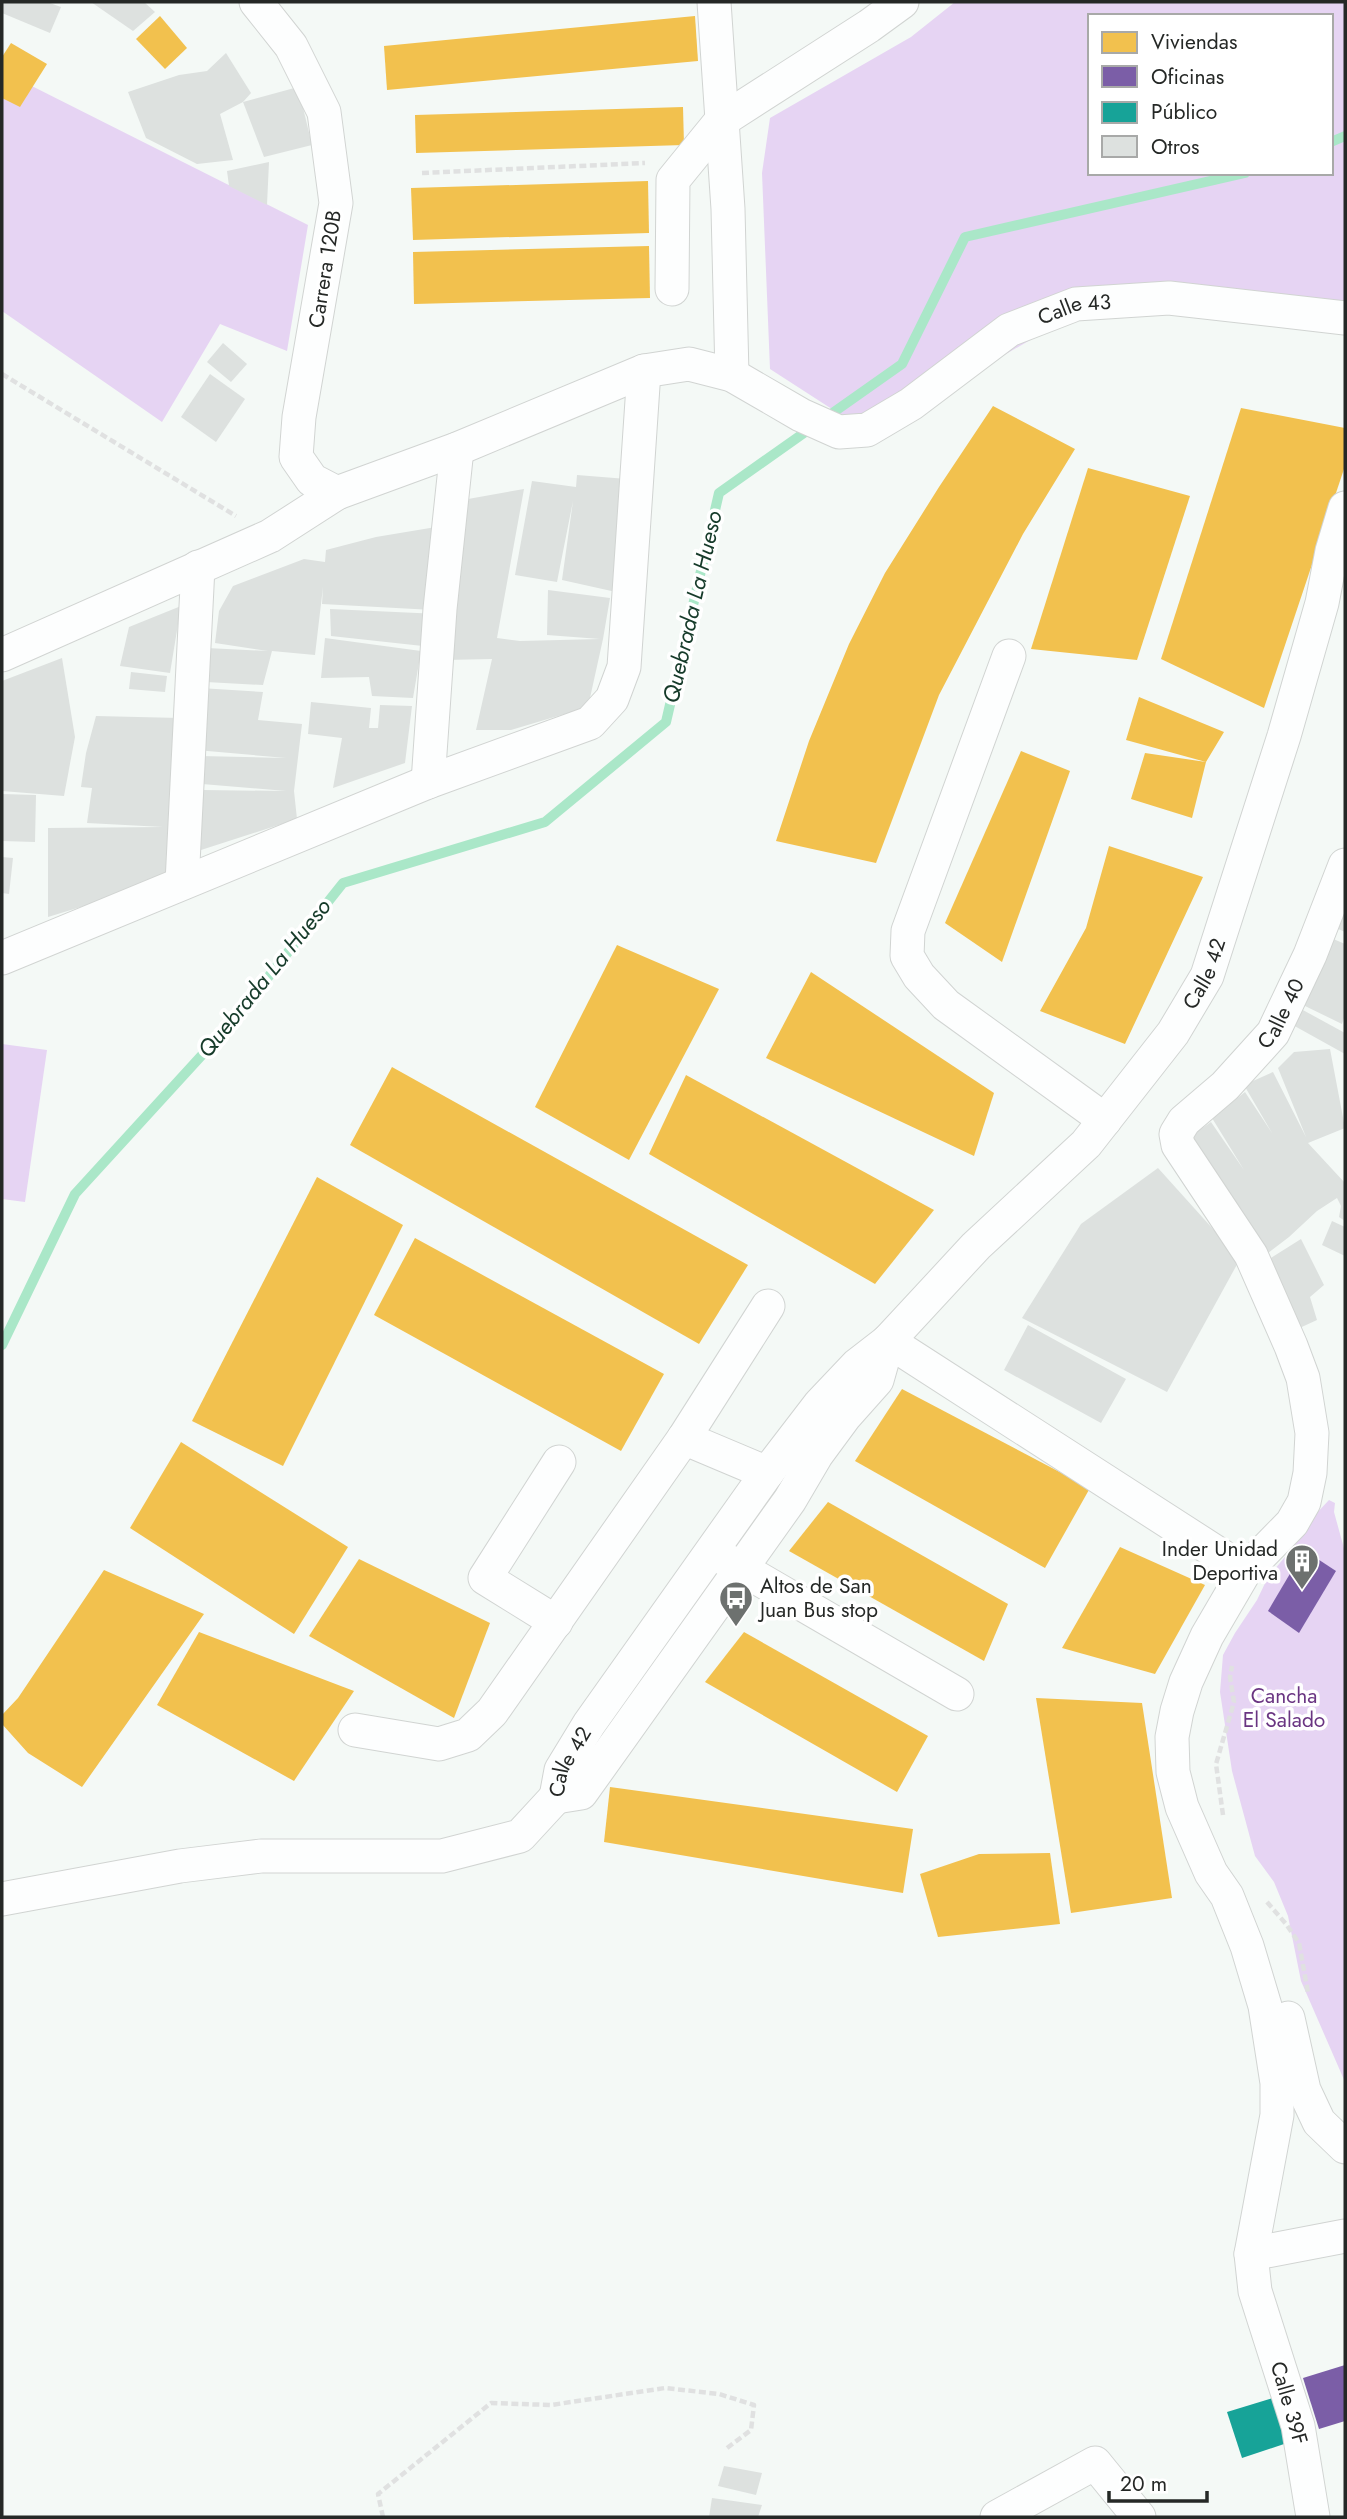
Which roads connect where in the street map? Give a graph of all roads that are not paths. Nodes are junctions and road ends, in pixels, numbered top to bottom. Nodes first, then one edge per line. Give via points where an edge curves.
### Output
1 (256, 2) edge
2 (714, 2) edge
3 (902, 2) edge
4 (721, 121) junction
5 (672, 289) dead end
6 (1345, 318) edge
7 (645, 371) junction
8 (732, 374) junction
9 (457, 449) junction
10 (337, 493) junction
11 (1345, 508) edge
12 (198, 567) junction
13 (2, 655) edge
14 (1009, 656) dead end
15 (428, 782) junction
16 (1345, 865) edge
17 (182, 883) junction
18 (2, 958) edge
19 (1105, 1120) junction
20 (768, 1306) dead end
21 (888, 1340) junction
22 (684, 1438) junction
23 (559, 1462) dead end
24 (767, 1473) junction
25 (711, 1551) junction
26 (740, 1569) junction
27 (1245, 1571) junction
28 (556, 1622) junction
29 (957, 1694) dead end
30 (355, 1730) dead end
31 (556, 1797) junction
32 (1243, 1895) junction
33 (2, 1899) edge
34 (1345, 2147) edge
35 (1345, 2236) edge
36 (1251, 2254) junction
37 (997, 2517) edge
38 (1139, 2517) edge
39 (1313, 2517) edge

1 - 10 street, Carrera 120B via 291,46 324,112 336,203 296,457 312,481
2 - 4 street
3 - 4 street
4 - 5 street via 673,180
4 - 8 street
6 - 8 street, Calle 43 via 1168,298 1076,304 1009,330 911,404 867,430 839,432
7 - 8 street via 689,364
7 - 9 street
7 - 15 street via 624,667 612,699 590,723
9 - 10 street
9 - 15 street
10 - 12 street via 270,536
11 - 19 street, Calle 42 via 1284,736 1207,976 1155,1059
12 - 13 street
12 - 17 street
14 - 19 street via 908,931 907,956 946,1005
15 - 17 street
16 - 27 street, Calle 40 via 1273,1033 1176,1134 1178,1145 1251,1255 1303,1378 1312,1433 1304,1502 1292,1523
17 - 18 street
19 - 21 street, Calle 42
20 - 22 street
21 - 24 street, Calle 42 via 820,1405
21 - 26 street, Calle 42 via 877,1380 817,1454
21 - 27 street
22 - 24 street
22 - 28 street
23 - 28 street via 485,1578
24 - 25 street, Calle 42
25 - 26 street
25 - 31 street, Calle 42 via 589,1724 561,1770
26 - 29 street
26 - 31 street, Calle 42 via 581,1793
27 - 32 street via 1186,1682 1172,1737 1173,1772 1182,1807 1211,1873
28 - 30 street via 492,1713 468,1735 439,1744
31 - 33 street via 520,1836 442,1856 261,1856
32 - 34 street via 1273,1953 1304,2090 1320,2122
32 - 36 street, Calle 39F via 1247,1946 1265,2006 1277,2083 1277,2115
35 - 36 street
36 - 39 street, Calle 39F via 1255,2291 1298,2426
37 - 38 street via 1095,2463

